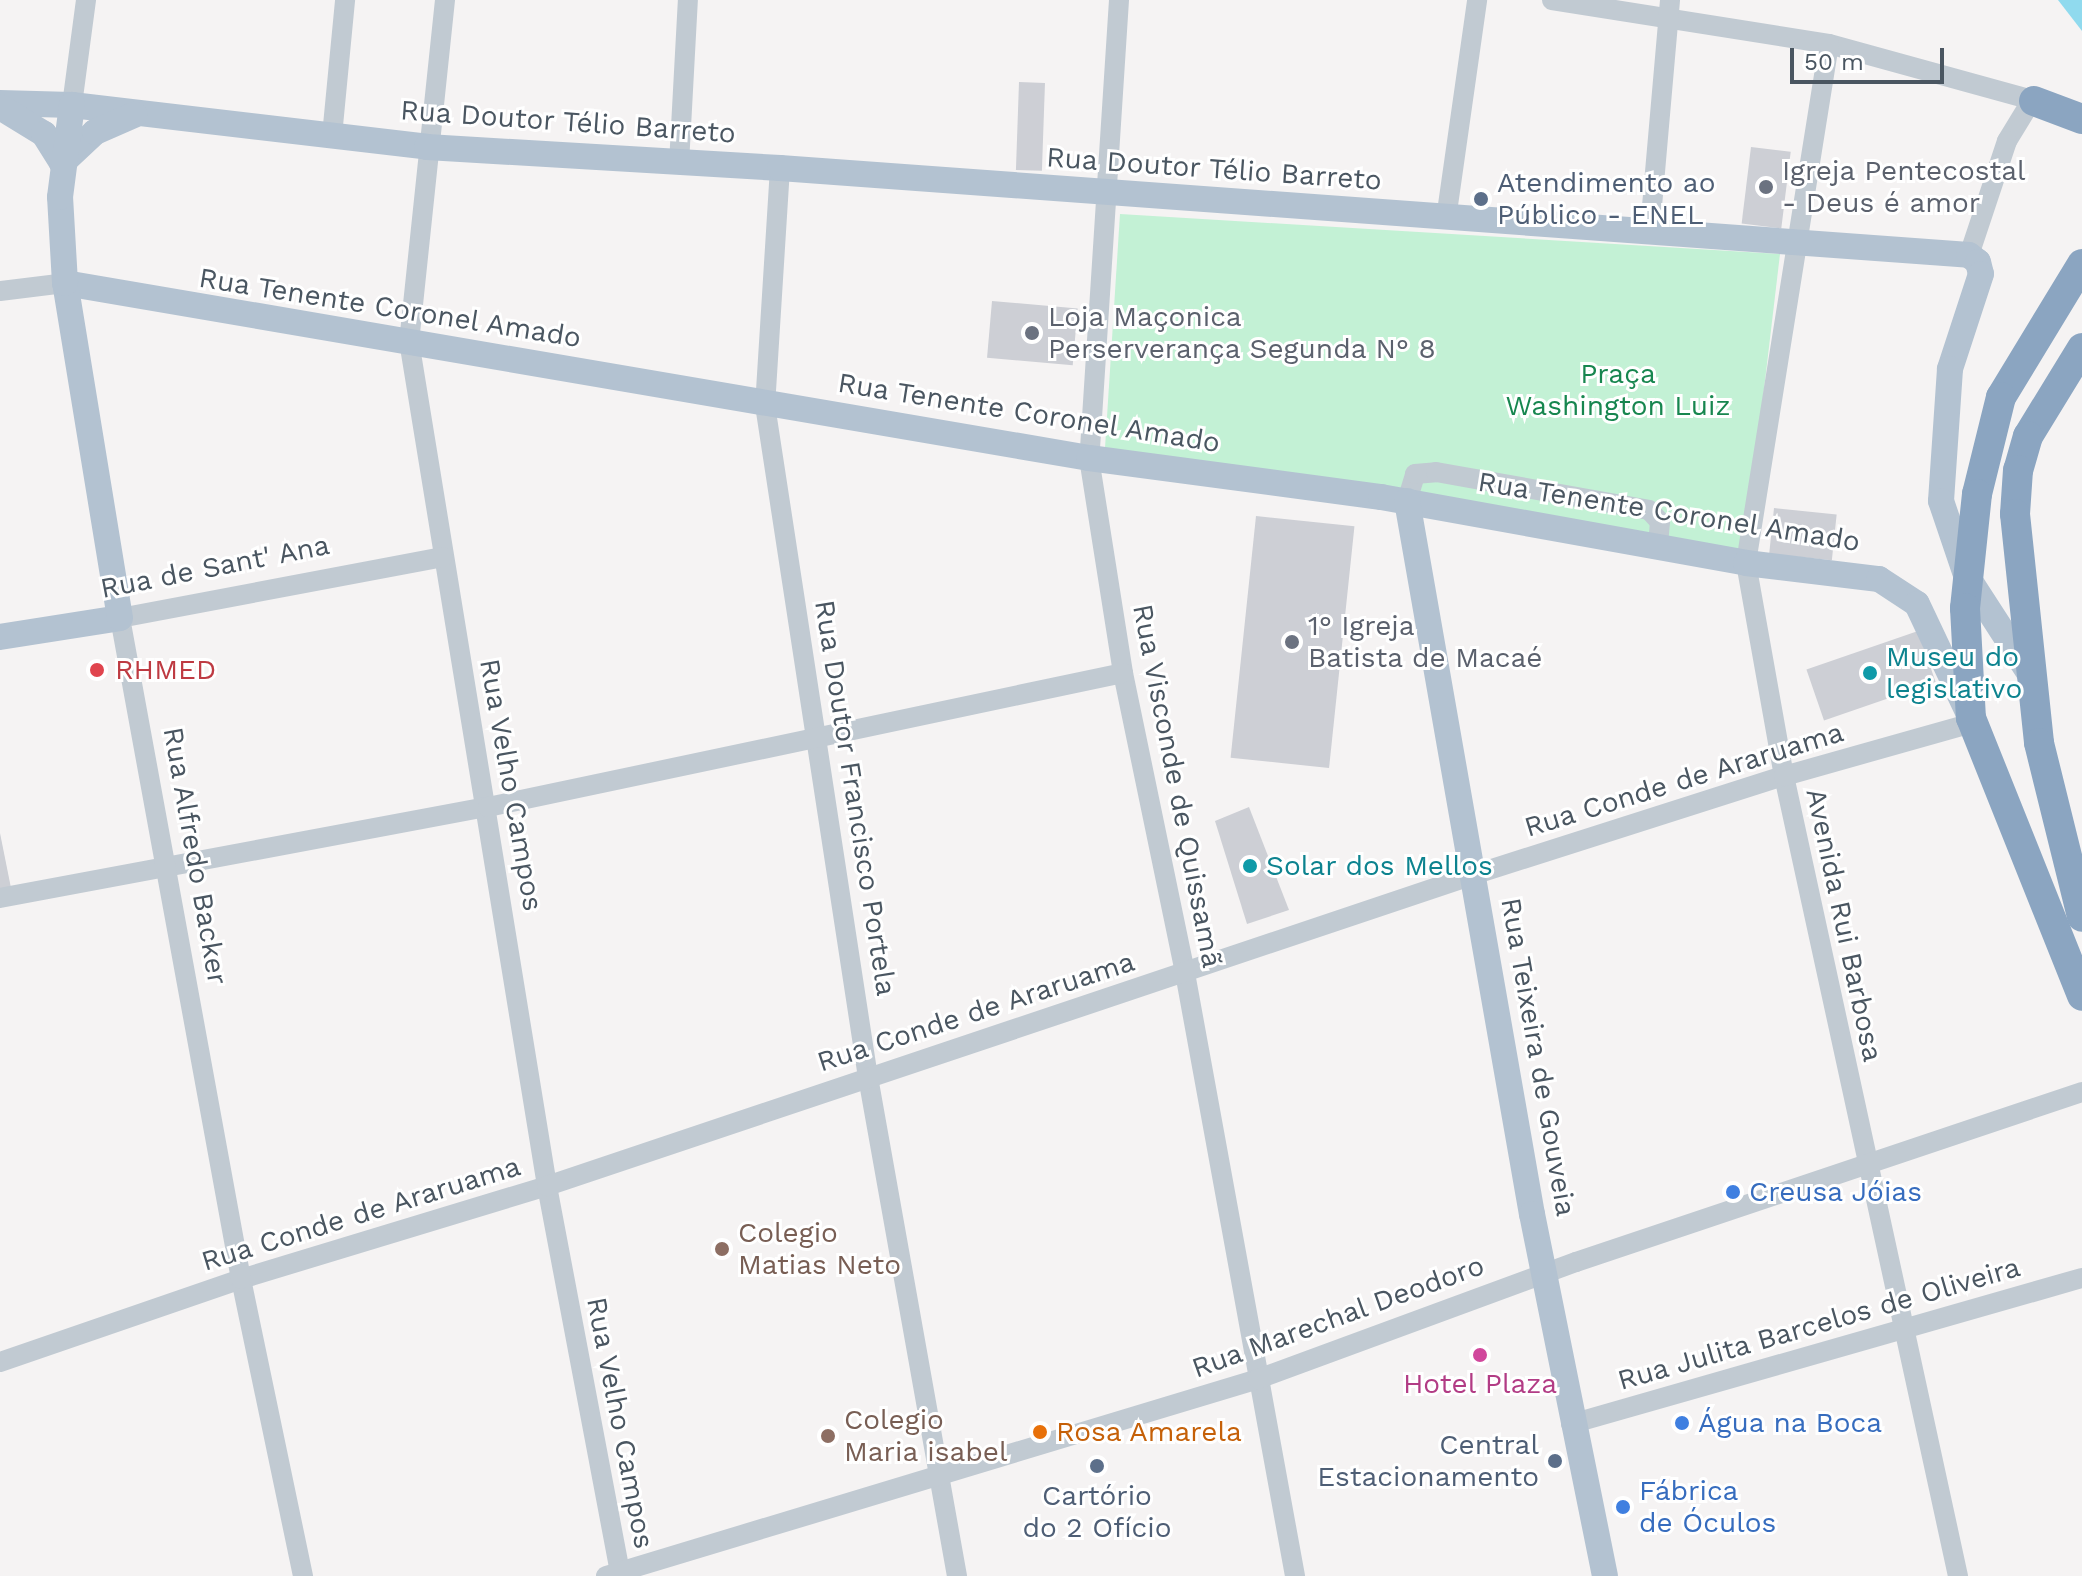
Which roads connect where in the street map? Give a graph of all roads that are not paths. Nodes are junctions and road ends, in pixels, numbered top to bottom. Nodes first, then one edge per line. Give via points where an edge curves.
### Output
1 (86, 0) edge
2 (345, 0) edge
3 (445, 0) edge
4 (688, 0) edge
5 (1119, 0) edge
6 (1477, 0) edge
7 (1552, 0) edge
8 (1669, 10) edge
9 (1829, 44) junction
10 (2041, 103) junction
11 (0, 105) edge
12 (72, 105) junction
13 (138, 113) junction
14 (2082, 119) edge
15 (332, 136) junction
16 (427, 147) junction
17 (62, 163) junction
18 (679, 164) junction
19 (780, 168) junction
20 (1106, 194) junction
21 (1446, 219) junction
22 (1650, 229) junction
23 (1796, 240) junction
24 (1969, 255) junction
25 (2082, 264) edge
26 (65, 283) junction
27 (0, 291) edge
28 (409, 341) junction
29 (2082, 348) edge
30 (765, 405) junction
31 (1089, 458) junction
32 (1407, 501) junction
33 (442, 557) junction
34 (1746, 563) junction
35 (1966, 575) junction
36 (120, 618) junction
37 (0, 637) edge
38 (1123, 673) junction
39 (2032, 677) junction
40 (1972, 720) junction
41 (819, 737) junction
42 (2039, 743) junction
43 (1986, 758) junction
44 (1784, 776) junction
45 (488, 807) junction
46 (162, 864) junction
47 (1473, 875) junction
48 (0, 898) edge
49 (2082, 917) edge
50 (1185, 973) junction
51 (2082, 996) edge
52 (868, 1077) junction
53 (2082, 1092) edge
54 (1866, 1161) junction
55 (547, 1186) junction
56 (1544, 1273) junction
57 (2082, 1278) edge
58 (241, 1279) junction
59 (1904, 1331) junction
60 (0, 1362) edge
61 (1258, 1379) junction
62 (1571, 1424) junction
63 (940, 1475) junction
64 (616, 1574) edge
65 (303, 1576) edge
66 (957, 1576) edge
67 (1295, 1576) edge
68 (1604, 1576) edge
69 (1958, 1576) edge

1 - 12 street, Rua Alfredo Backer
2 - 15 street
3 - 16 street, Rua Velho Campos
4 - 18 street
5 - 20 street, Rua Visconde de Quissamã
6 - 21 street
7 - 8 street
8 - 9 street
8 - 22 street
9 - 10 street
9 - 23 street, Avenida Rui Barbosa
10 - 14 highway
10 - 24 street via 2007,141
11 - 12 main road, Rua Doutor Télio Barreto
11 - 17 main road via 44,134
12 - 13 main road, Rua Doutor Télio Barreto
12 - 17 main road, Rua Alfredo Backer
13 - 15 main road, Rua Doutor Télio Barreto
13 - 17 main road via 95,132
15 - 16 main road, Rua Doutor Télio Barreto
16 - 18 main road, Rua Doutor Télio Barreto
16 - 28 street, Rua Velho Campos
17 - 26 main road, Rua Alfredo Backer
18 - 19 main road, Rua Doutor Télio Barreto
19 - 20 main road, Rua Doutor Télio Barreto
19 - 30 street, Rua Doutor Francisco Portela
20 - 21 main road, Rua Doutor Télio Barreto
20 - 31 street, Rua Visconde de Quissamã
21 - 22 main road, Rua Doutor Télio Barreto
22 - 23 main road, Rua Doutor Télio Barreto
23 - 24 main road, Rua Doutor Télio Barreto
23 - 34 street, Avenida Rui Barbosa
24 - 35 main road via 1981,274 1950,369 1940,489 1952,545
25 - 35 highway via 2015,367 1992,427
26 - 27 street, Rua Tenente Coronel Amado
26 - 28 main road, Rua Tenente Coronel Amado
26 - 36 main road, Rua Alfredo Backer
28 - 30 main road, Rua Tenente Coronel Amado
28 - 33 street, Rua Velho Campos
29 - 39 highway via 2033,426 2018,470 2015,514
30 - 31 main road, Rua Tenente Coronel Amado
30 - 41 street, Rua Doutor Francisco Portela
31 - 32 main road, Rua Tenente Coronel Amado
31 - 38 street, Rua Visconde de Quissamã
32 - 34 main road, Rua Tenente Coronel Amado
32 - 47 main road, Rua Teixeira de Gouveia
33 - 36 street, Rua de Sant' Ana
33 - 45 street, Rua Velho Campos
34 - 40 main road, Rua Tenente Coronel Amado via 1879,579 1917,604
34 - 44 street, Avenida Rui Barbosa
35 - 39 main road
35 - 40 highway
36 - 37 main road, Rua de Sant' Ana
36 - 46 street, Rua Alfredo Backer
38 - 41 street
38 - 50 street, Rua Visconde de Quissamã
39 - 42 highway
40 - 43 highway
40 - 44 street, Rua Conde de Araruama
41 - 45 street
41 - 52 street, Rua Doutor Francisco Portela
42 - 43 highway via 2012,761
42 - 49 highway
43 - 51 highway
44 - 47 street, Rua Conde de Araruama
44 - 54 street, Avenida Rui Barbosa
45 - 46 street
45 - 55 street, Rua Velho Campos
46 - 48 street
46 - 58 street, Rua Alfredo Backer
47 - 50 street, Rua Conde de Araruama
47 - 56 main road, Rua Teixeira de Gouveia
50 - 52 street, Rua Conde de Araruama
50 - 61 street, Rua Visconde de Quissamã
52 - 55 street, Rua Conde de Araruama
52 - 63 street, Rua Doutor Francisco Portela
53 - 54 street, Rua Marechal Deodoro
54 - 56 street, Rua Marechal Deodoro
54 - 59 street, Avenida Rui Barbosa
55 - 58 street, Rua Conde de Araruama
55 - 64 street, Rua Velho Campos
56 - 61 street, Rua Marechal Deodoro
56 - 62 main road, Rua Teixeira de Gouveia
57 - 59 street, Rua Julita Barcelos de Oliveira
58 - 60 street, Rua Conde de Araruama
58 - 65 street, Rua Alfredo Backer
59 - 62 street, Rua Julita Barcelos de Oliveira
59 - 69 street, Avenida Rui Barbosa
61 - 63 street, Rua Marechal Deodoro
61 - 67 street, Rua Visconde de Quissamã
62 - 68 main road, Rua Teixeira de Gouveia
63 - 64 street, Rua Marechal Deodoro
63 - 66 street, Rua Doutor Francisco Portela

